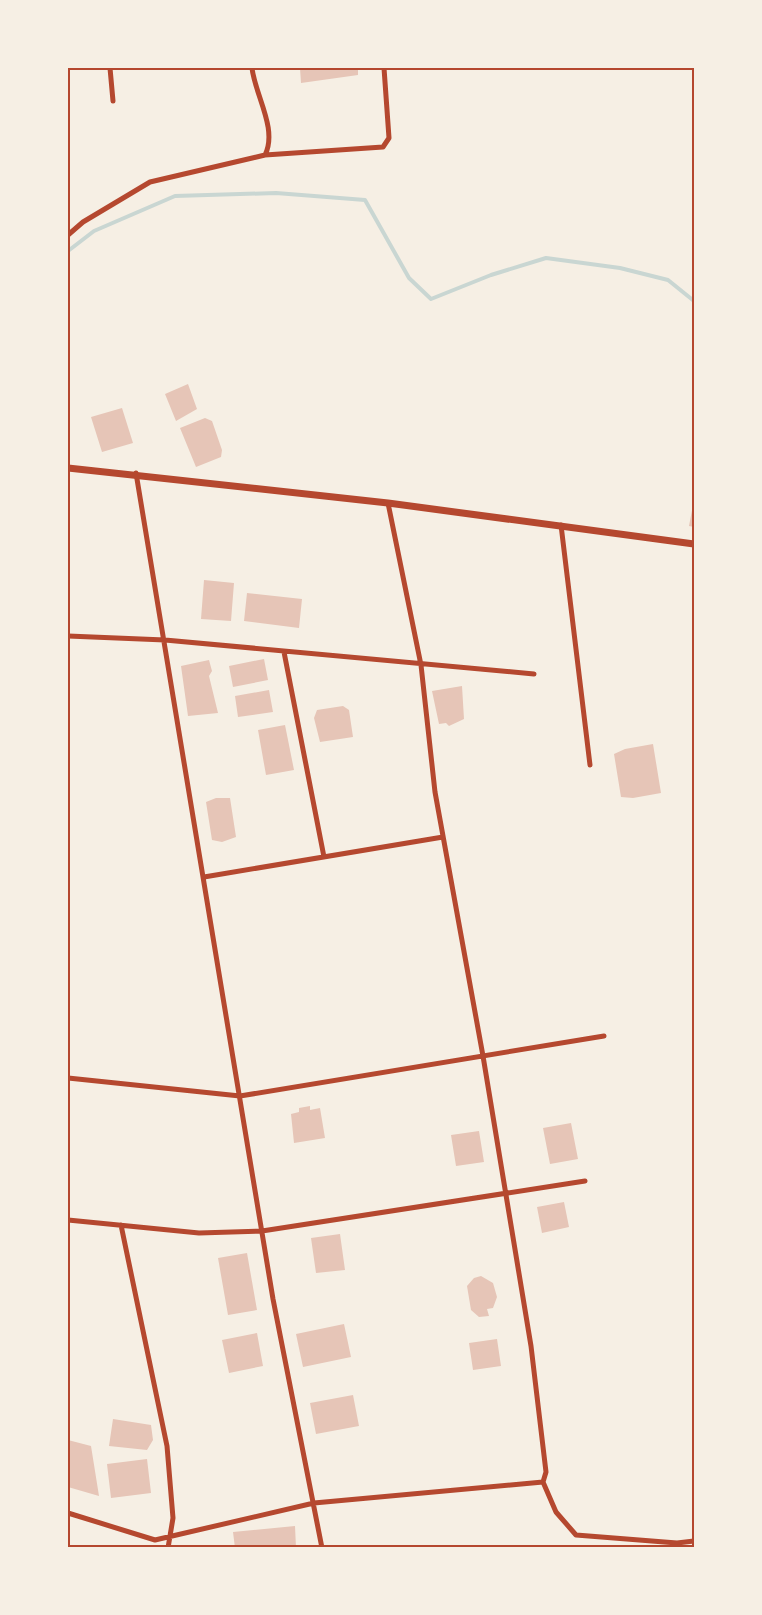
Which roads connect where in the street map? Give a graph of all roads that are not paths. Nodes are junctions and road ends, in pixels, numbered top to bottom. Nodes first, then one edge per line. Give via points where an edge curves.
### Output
1 (110, 68) edge
2 (252, 68) edge
3 (384, 68) edge
4 (113, 101) dead end
5 (265, 155) junction
6 (68, 235) edge
7 (68, 468) edge
8 (136, 473) junction
9 (388, 503) junction
10 (561, 524) junction
11 (694, 544) edge
12 (68, 636) edge
13 (165, 640) junction
14 (284, 652) junction
15 (421, 664) junction
16 (534, 674) dead end
17 (590, 765) dead end
18 (443, 837) junction
19 (324, 857) junction
20 (204, 877) junction
21 (604, 1036) dead end
22 (483, 1056) junction
23 (68, 1078) edge
24 (240, 1096) junction
25 (585, 1181) dead end
26 (505, 1193) junction
27 (68, 1220) edge
28 (121, 1225) junction
29 (262, 1231) junction
30 (543, 1482) junction
31 (314, 1503) junction
32 (68, 1513) edge
33 (169, 1538) junction
34 (694, 1541) edge
35 (168, 1548) edge
36 (322, 1548) edge

1 - 4 street
2 - 5 street via 266,123 269,146
3 - 5 street via 389,138 383,147
5 - 6 street via 150,183 82,222
7 - 8 street
8 - 9 street
8 - 13 street
9 - 10 street
9 - 15 street
10 - 11 street
10 - 17 street
12 - 13 street
13 - 14 street
13 - 20 street
14 - 15 street
14 - 19 street
15 - 16 street
15 - 18 street
18 - 19 street
18 - 22 street
19 - 20 street
20 - 24 street
21 - 22 street
22 - 24 street
22 - 26 street
23 - 24 street
24 - 29 street
25 - 26 street
26 - 29 street
26 - 30 street via 533,1357 546,1472
27 - 28 street
28 - 29 street via 199,1233
28 - 33 street via 167,1446 172,1518
29 - 31 street
30 - 31 street
30 - 34 street via 556,1512 576,1535
31 - 33 street
31 - 36 street
32 - 33 street via 155,1540
33 - 35 street

